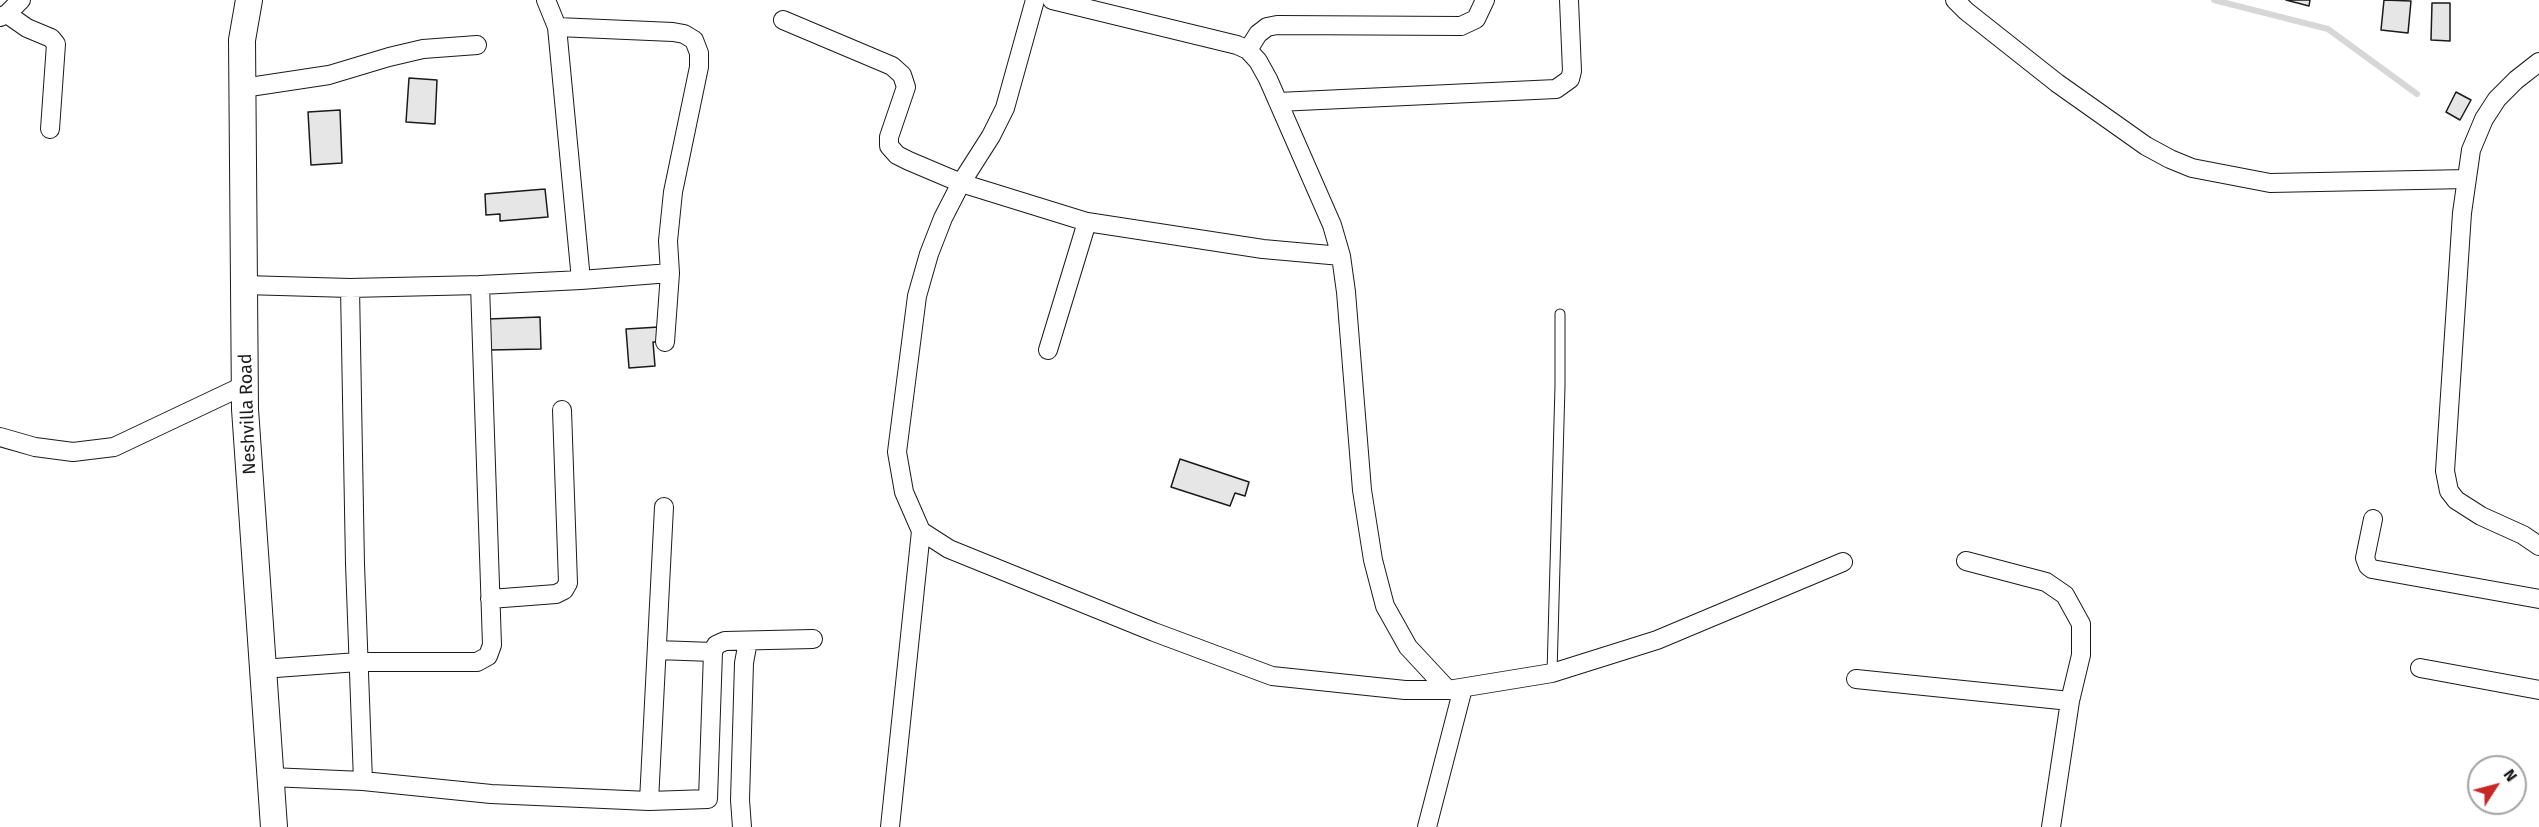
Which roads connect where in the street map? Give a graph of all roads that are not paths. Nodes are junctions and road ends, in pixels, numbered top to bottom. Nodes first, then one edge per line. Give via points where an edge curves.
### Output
1 (21, 0) edge
2 (249, 0) edge
3 (546, 0) edge
4 (1035, 0) edge
5 (1052, 0) edge
6 (1485, 0) edge
7 (1569, 0) edge
8 (1955, 0) edge
9 (3, 16) edge
10 (783, 20) dead end
11 (557, 27) junction
12 (477, 45) dead end
13 (1248, 50) junction
14 (2539, 62) edge
15 (243, 88) junction
16 (1278, 102) junction
17 (50, 129) dead end
18 (2467, 178) junction
19 (961, 183) junction
20 (1087, 222) junction
21 (1341, 256) junction
22 (670, 273) junction
23 (581, 280) junction
24 (244, 285) junction
25 (480, 285) junction
26 (350, 288) junction
27 (1560, 314) dead end
28 (665, 342) dead end
29 (1048, 350) dead end
30 (245, 385) junction
31 (562, 410) dead end
32 (0, 437) edge
33 (664, 507) dead end
34 (2373, 519) dead end
35 (921, 531) junction
36 (2539, 546) edge
37 (1966, 561) dead end
38 (1843, 562) dead end
39 (490, 599) junction
40 (2539, 599) edge
41 (813, 639) dead end
42 (748, 641) junction
43 (657, 650) junction
44 (713, 652) junction
45 (358, 662) junction
46 (2420, 668) dead end
47 (262, 669) junction
48 (1552, 673) junction
49 (1856, 679) dead end
50 (1456, 689) junction
51 (2539, 690) edge
52 (2070, 701) junction
53 (270, 777) junction
54 (363, 781) junction
55 (708, 799) junction
56 (649, 801) junction
57 (740, 801) junction
58 (274, 827) edge
59 (742, 827) edge
60 (890, 827) edge
61 (1427, 827) edge
62 (2051, 827) edge

1 - 9 street
2 - 15 street, Neshvilla Road via 242,40
3 - 11 street
4 - 19 street via 1005,108
5 - 13 street
6 - 13 street via 1476,19 1461,26 1278,25 1258,34
7 - 16 street via 1572,71 1570,79 1556,89
8 - 18 street via 2057,82 2146,146 2192,168 2270,183
9 - 17 street via 56,44
10 - 19 street via 892,66 902,75 906,87 889,146 897,155
11 - 22 street via 673,32 694,40 699,67 673,192 668,241
11 - 23 street
12 - 15 street via 423,49 329,75
13 - 16 street via 1258,61
14 - 18 street via 2497,99 2484,119 2471,150
15 - 24 street, Neshvilla Road
16 - 21 street via 1332,225
18 - 36 street via 2446,482 2456,500 2466,508
19 - 20 street
19 - 35 street via 929,254 916,296 897,452 904,492
20 - 21 street via 1263,249
20 - 29 street
21 - 50 street via 1362,490 1385,606 1408,647
22 - 23 street
22 - 28 street
23 - 25 street
24 - 26 street
24 - 30 street, Neshvilla Road
25 - 26 street
25 - 39 street
26 - 45 street
27 - 48 lane
30 - 32 street via 114,447 73,452
30 - 47 street, Neshvilla Road
31 - 39 street via 568,583 556,594
33 - 43 street
34 - 40 street via 2365,558 2372,569
35 - 50 street via 949,549 1272,676 1393,689
35 - 60 street
37 - 52 street via 2046,582 2065,595 2081,624 2081,655
38 - 48 street via 1657,640
39 - 45 street via 492,645 488,656 477,662
41 - 42 street
42 - 44 street via 725,641 716,645
42 - 57 street
43 - 44 street
43 - 56 street
44 - 55 street
45 - 47 street
45 - 54 street
46 - 51 street
47 - 53 street, Neshvilla Road
48 - 50 street
49 - 52 street
50 - 61 street
52 - 62 street
53 - 54 street
53 - 58 street, Neshvilla Road
54 - 56 street via 491,794
55 - 56 street
55 - 57 street
57 - 59 street

